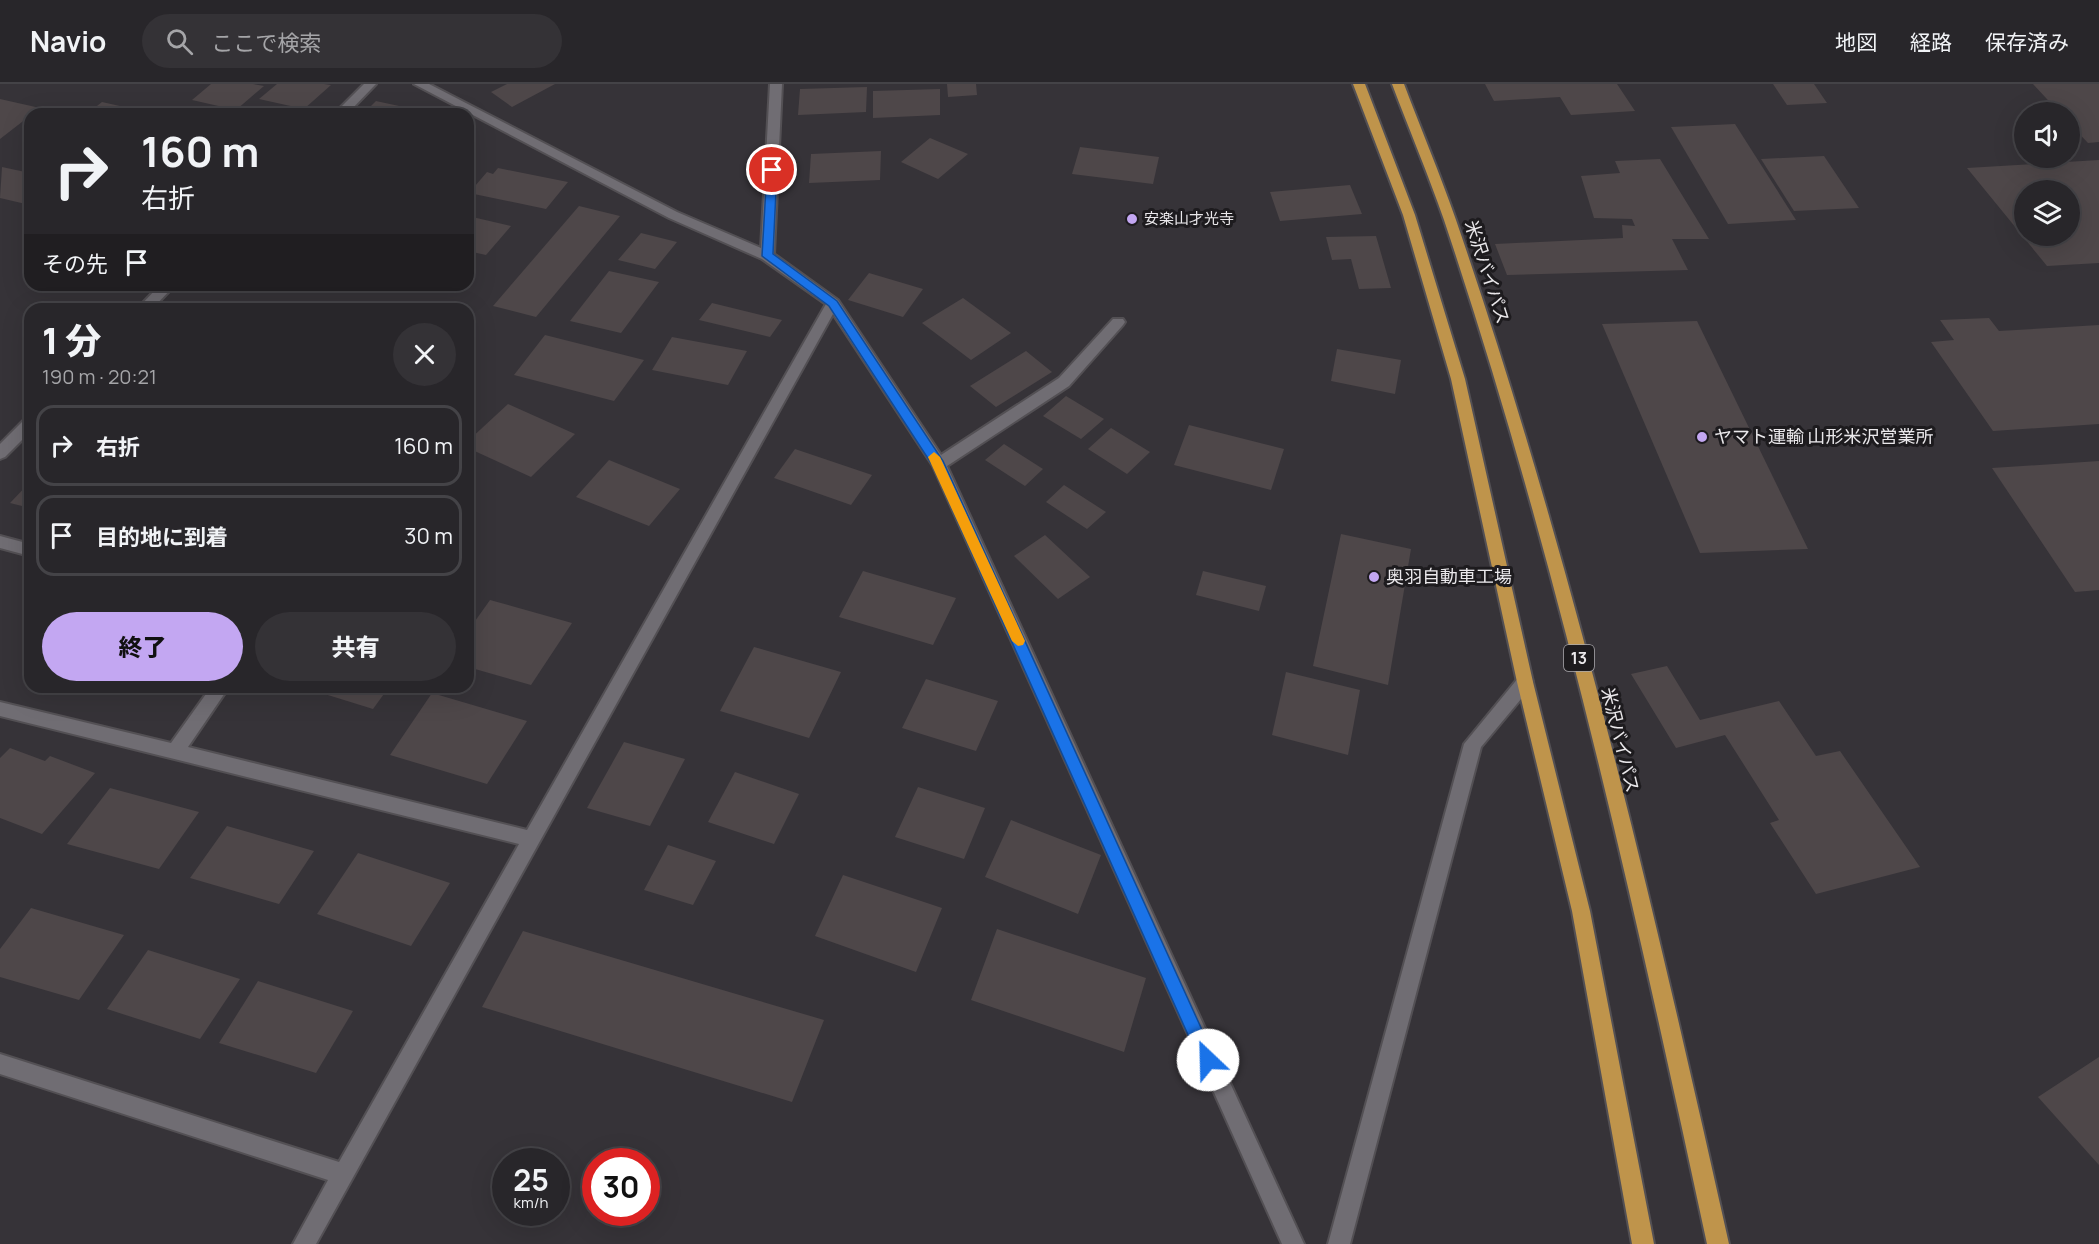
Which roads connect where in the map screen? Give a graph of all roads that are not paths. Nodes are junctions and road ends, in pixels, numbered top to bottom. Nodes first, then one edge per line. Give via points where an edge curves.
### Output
1 (369, 84) edge
2 (420, 84) edge
3 (776, 84) edge
4 (1359, 84) edge
5 (1398, 84) edge
6 (345, 108) edge
7 (468, 108) edge
8 (474, 111) edge
9 (767, 256) junction
10 (162, 291) edge
11 (150, 303) edge
12 (833, 303) junction
13 (1118, 322) dead end
14 (24, 429) edge
15 (0, 453) edge
16 (939, 464) junction
17 (0, 542) edge
18 (24, 548) edge
19 (1525, 682) junction
20 (217, 693) edge
21 (0, 709) edge
22 (175, 752) junction
23 (532, 839) junction
24 (0, 1064) edge
25 (344, 1174) junction
26 (304, 1244) edge
27 (1293, 1244) edge
28 (1339, 1244) edge
29 (1643, 1244) edge
30 (1718, 1244) edge

1 - 6 street
2 - 7 street
3 - 9 street
4 - 19 highway via 1409,215 1458,379
5 - 30 highway, 米沢バイパス / 13 via 1453,228 1560,582 1649,930
8 - 9 street via 673,216
9 - 12 street
10 - 11 street
12 - 16 street
12 - 23 street
13 - 16 street via 1064,382
14 - 15 street
16 - 27 street
17 - 18 street
19 - 28 street via 1473,744
19 - 29 highway via 1581,911
20 - 22 street
21 - 22 street
22 - 23 street
23 - 25 street
24 - 25 street
25 - 26 street

